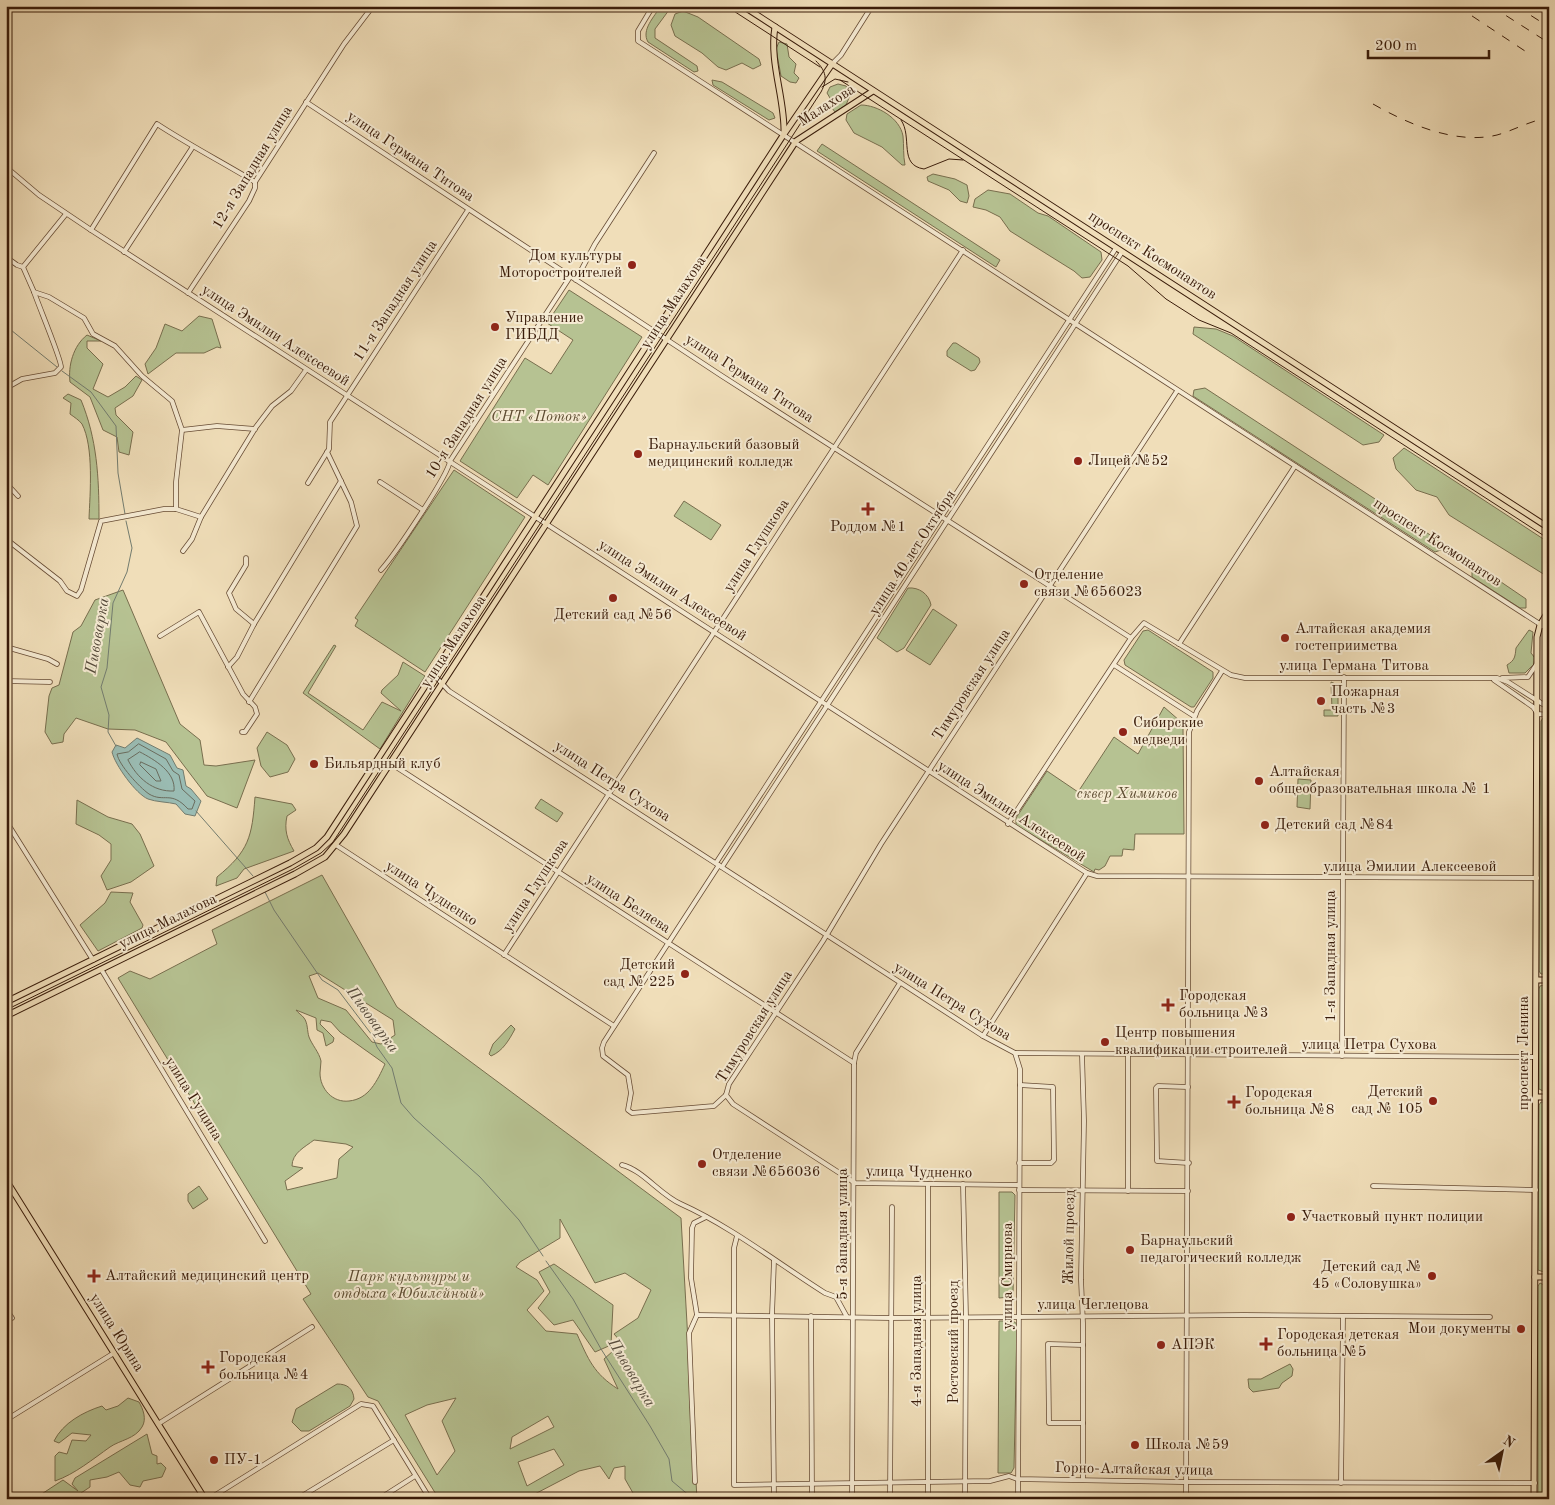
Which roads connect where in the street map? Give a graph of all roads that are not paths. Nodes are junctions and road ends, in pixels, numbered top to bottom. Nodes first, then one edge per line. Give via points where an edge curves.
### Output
1 (372, 6) edge
2 (653, 6) edge
3 (743, 6) edge
4 (872, 6) edge
5 (1543, 6) edge
6 (1549, 11) edge
7 (775, 27) junction
8 (832, 64) junction
9 (873, 91) junction
10 (306, 102) junction
11 (784, 134) junction
12 (796, 142) junction
13 (192, 148) junction
14 (654, 153) dead end
15 (6, 167) edge
16 (255, 182) junction
17 (468, 210) junction
18 (66, 214) junction
19 (90, 230) junction
20 (1116, 248) junction
21 (963, 250) junction
22 (124, 252) junction
23 (1122, 252) junction
24 (6, 257) edge
25 (23, 267) junction
26 (570, 277) junction
27 (576, 280) junction
28 (34, 292) junction
29 (188, 293) junction
30 (1069, 319) junction
31 (1076, 324) junction
32 (656, 332) junction
33 (666, 338) junction
34 (306, 370) junction
35 (7, 386) edge
36 (1177, 391) junction
37 (6, 394) edge
38 (348, 396) junction
39 (255, 429) junction
40 (182, 430) junction
41 (834, 447) junction
42 (328, 452) junction
43 (450, 461) junction
44 (1295, 466) junction
45 (342, 481) junction
46 (6, 482) edge
47 (380, 482) dead end
48 (308, 483) dead end
49 (18, 496) dead end
50 (176, 509) junction
51 (423, 510) junction
52 (536, 516) junction
53 (941, 516) junction
54 (201, 518) junction
55 (948, 520) junction
56 (546, 523) junction
57 (1549, 528) edge
58 (6, 539) edge
59 (183, 551) dead end
60 (246, 558) dead end
61 (381, 570) dead end
62 (1050, 586) junction
63 (1549, 610) edge
64 (254, 624) junction
65 (1540, 624) junction
66 (1549, 630) edge
67 (714, 633) junction
68 (160, 636) dead end
69 (1131, 638) junction
70 (1178, 644) junction
71 (6, 647) edge
72 (1538, 658) junction
73 (57, 664) dead end
74 (1114, 665) junction
75 (228, 667) junction
76 (1222, 672) junction
77 (433, 674) junction
78 (1344, 677) junction
79 (1487, 678) junction
80 (1497, 678) junction
81 (6, 681) edge
82 (50, 682) dead end
83 (443, 682) junction
84 (1538, 700) junction
85 (250, 702) junction
86 (821, 702) junction
87 (828, 706) junction
88 (1549, 708) edge
89 (1538, 714) junction
90 (1549, 714) edge
91 (1194, 716) junction
92 (242, 732) dead end
93 (390, 763) junction
94 (928, 772) junction
95 (609, 794) junction
96 (6, 821) edge
97 (1008, 824) junction
98 (336, 845) junction
99 (719, 865) junction
100 (558, 872) junction
101 (1087, 873) junction
102 (1189, 878) junction
103 (1343, 878) junction
104 (1537, 878) junction
105 (826, 934) junction
106 (668, 943) junction
107 (504, 955) junction
108 (93, 960) junction
109 (101, 969) junction
110 (1537, 980) junction
111 (1549, 980) edge
112 (900, 982) junction
113 (6, 1002) edge
114 (776, 1013) junction
115 (6, 1016) edge
116 (614, 1026) junction
117 (983, 1036) junction
118 (1016, 1053) junction
119 (1082, 1054) junction
120 (1128, 1055) junction
121 (1188, 1055) junction
122 (1342, 1056) junction
123 (1536, 1057) junction
124 (854, 1064) junction
125 (1020, 1086) junction
126 (1188, 1087) junction
127 (726, 1095) junction
128 (1536, 1097) junction
129 (1549, 1097) edge
130 (1019, 1163) junction
131 (1189, 1163) junction
132 (622, 1164) dead end
133 (6, 1180) edge
134 (855, 1183) junction
135 (928, 1184) junction
136 (963, 1184) junction
137 (1373, 1186) dead end
138 (1019, 1188) junction
139 (1082, 1190) junction
140 (1536, 1190) junction
141 (1128, 1191) junction
142 (1188, 1191) junction
143 (892, 1207) dead end
144 (706, 1217) junction
145 (737, 1236) junction
146 (265, 1241) dead end
147 (774, 1260) junction
148 (1535, 1277) junction
149 (1549, 1277) edge
150 (6, 1309) edge
151 (697, 1315) junction
152 (734, 1315) junction
153 (772, 1315) junction
154 (1020, 1315) junction
155 (812, 1316) junction
156 (1083, 1316) junction
157 (1188, 1316) junction
158 (1343, 1316) junction
159 (847, 1317) junction
160 (854, 1317) junction
161 (928, 1317) junction
162 (966, 1317) junction
163 (1490, 1317) dead end
164 (891, 1318) junction
165 (6, 1321) edge
166 (312, 1328) dead end
167 (1083, 1345) junction
168 (114, 1354) junction
169 (6, 1420) edge
170 (1083, 1423) junction
171 (158, 1424) junction
172 (394, 1440) junction
173 (415, 1476) junction
174 (1018, 1479) junction
175 (1083, 1480) junction
176 (965, 1481) junction
177 (695, 1482) dead end
178 (852, 1482) junction
179 (928, 1482) junction
180 (1186, 1482) junction
181 (812, 1483) junction
182 (890, 1483) junction
183 (1341, 1483) junction
184 (1534, 1483) junction
185 (774, 1484) junction
186 (207, 1499) edge
187 (297, 1499) edge
188 (379, 1499) edge
189 (430, 1499) edge
190 (774, 1499) edge
191 (812, 1499) edge
192 (852, 1499) edge
193 (890, 1499) edge
194 (928, 1499) edge
195 (965, 1499) edge
196 (1018, 1499) edge
197 (1186, 1499) edge
198 (1534, 1499) edge

1 - 10 street, 12-я Западная улица
2 - 11 street, проспект Космонавтов via 638,31 638,41
3 - 7 main road, проспект Космонавтов
4 - 8 street via 841,56
5 - 6 street
7 - 8 main road, проспект Космонавтов
7 - 11 main road via 773,44 784,113
8 - 9 main road, проспект Космонавтов
8 - 11 main road, Малахова
9 - 12 main road, Малахова
9 - 20 main road, проспект Космонавтов
10 - 16 street, 12-я Западная улица
10 - 17 street, улица Германа Титова
11 - 12 street, проспект Космонавтов
11 - 32 main road, улица Малахова
12 - 21 street, проспект Космонавтов
12 - 33 main road, улица Малахова
13 - 16 street via 214,157
13 - 19 street via 157,124
13 - 22 street
14 - 27 street via 595,244
15 - 18 street, улица Эмилии Алексеевой
16 - 29 street, 12-я Западная улица via 249,201
17 - 26 street, улица Германа Титова
17 - 38 street, 11-я Западная улица
18 - 19 street, улица Эмилии Алексеевой
18 - 25 street
19 - 22 street, улица Эмилии Алексеевой
20 - 23 main road, проспект Космонавтов
20 - 30 street, улица 40 лет Октября
21 - 30 street, проспект Космонавтов
21 - 41 street, улица Глушкова
22 - 29 street, улица Эмилии Алексеевой
23 - 31 street, улица 40 лет Октября
23 - 57 main road, проспект Космонавтов
24 - 25 street
25 - 28 street
26 - 27 street, улица Германа Титова
26 - 43 street, 10-я Западная улица
27 - 32 street, улица Германа Титова
28 - 35 street via 61,367 55,373 22,379
28 - 40 street via 84,318 93,334 115,346 142,376 172,401
29 - 34 street, улица Эмилии Алексеевой
30 - 31 street, проспект Космонавтов
30 - 53 street, улица 40 лет Октября
31 - 36 street, проспект Космонавтов
31 - 55 street, улица 40 лет Октября
32 - 33 street, улица Германа Титова
32 - 52 main road, улица Малахова
33 - 41 street, улица Германа Титова
33 - 56 main road, улица Малахова
34 - 38 street, улица Эмилии Алексеевой
34 - 39 street
35 - 37 street
36 - 44 street, проспект Космонавтов
36 - 62 street, Тимуровская улица
38 - 42 street, 11-я Западная улица via 330,422
38 - 43 street, улица Эмилии Алексеевой
39 - 40 street via 217,426
39 - 54 street
40 - 50 street
41 - 53 street, улица Германа Титова
41 - 67 street, улица Глушкова
42 - 45 street
42 - 48 street, 11-я Западная улица
43 - 51 street, 10-я Западная улица
43 - 52 street, улица Эмилии Алексеевой
44 - 65 street, проспект Космонавтов
44 - 70 street
45 - 64 street
45 - 85 street via 357,526
46 - 49 street
47 - 51 street
50 - 54 street
50 - 58 street via 101,521 81,590 76,596
51 - 61 street, 10-я Западная улица
52 - 56 street, улица Эмилии Алексеевой
52 - 77 main road, улица Малахова
53 - 55 street, улица Германа Титова
53 - 86 street, улица 40 лет Октября
54 - 59 street
55 - 62 street, улица Германа Титова
55 - 87 street, улица 40 лет Октября
56 - 67 street, улица Эмилии Алексеевой
56 - 83 main road, улица Малахова
60 - 64 street via 246,565 229,593 236,609
62 - 69 street, улица Германа Титова
62 - 94 street, Тимуровская улица
63 - 65 main road, проспект Ленина
64 - 75 street via 237,657
65 - 66 street, проспект Космонавтов
65 - 72 main road, проспект Ленина
67 - 86 street, улица Эмилии Алексеевой
67 - 95 street, улица Глушкова
68 - 75 street via 199,612
69 - 70 street, улица Германа Титова via 1144,623
69 - 74 street, улица Германа Титова
70 - 76 street, улица Германа Титова
71 - 73 street
72 - 80 street, улица Германа Титова via 1533,673 1528,677
72 - 84 main road, проспект Ленина
74 - 91 street
74 - 97 street
75 - 85 street
76 - 78 street, улица Германа Титова via 1245,678
76 - 91 street
77 - 83 street, улица Петра Сухова
77 - 108 main road, улица Малахова via 322,843 290,863
78 - 79 street, улица Германа Титова
78 - 103 street, 1-я Западная улица
79 - 80 street, улица Германа Титова
79 - 89 street via 1533,707
80 - 84 street
81 - 82 street
83 - 93 main road, улица Малахова
83 - 95 street, улица Петра Сухова via 449,691
84 - 88 street
84 - 89 main road, проспект Ленина
85 - 92 street via 257,714 246,732
86 - 87 street, улица Эмилии Алексеевой
86 - 99 street, улица 40 лет Октября
87 - 94 street, улица Эмилии Алексеевой
87 - 99 street, улица 40 лет Октября
89 - 90 street
89 - 104 main road, проспект Ленина
91 - 102 street via 1189,732
93 - 98 main road, улица Малахова
93 - 100 street, улица Беляева
94 - 97 street, улица Эмилии Алексеевой
94 - 105 street, Тимуровская улица
95 - 99 street, улица Петра Сухова
95 - 100 street, улица Глушкова
96 - 108 street
97 - 101 street, улица Эмилии Алексеевой
98 - 107 street, улица Чудненко
98 - 109 main road, улица Малахова via 325,857 295,874
99 - 105 street, улица Петра Сухова
99 - 106 street, улица 40 лет Октября
100 - 106 street, улица Беляева
100 - 107 street, улица Глушкова
101 - 102 street, улица Эмилии Алексеевой via 1097,876
101 - 117 street
102 - 103 street, улица Эмилии Алексеевой
102 - 121 street
103 - 104 street, улица Эмилии Алексеевой
103 - 122 street, 1-я Западная улица
104 - 110 main road, проспект Ленина
105 - 112 street, улица Петра Сухова
105 - 114 street, Тимуровская улица
106 - 114 street, улица Беляева
106 - 116 street, улица 40 лет Октября
107 - 116 street, улица Чудненко
108 - 113 main road, улица Малахова
109 - 115 main road, улица Малахова
109 - 146 street, улица Гущина
110 - 111 main road
110 - 123 main road, проспект Ленина
112 - 117 street, улица Петра Сухова
112 - 124 street, 5-я Западная улица via 856,1053
114 - 124 street, улица Беляева
114 - 127 street, Тимуровская улица via 729,1084
116 - 127 street, улица 40 лет Октября via 601,1052 628,1075 632,1093 628,1110 632,1113 714,1106
117 - 118 street, улица Петра Сухова
118 - 119 street, улица Петра Сухова
118 - 125 street, улица Смирнова
119 - 120 street, улица Петра Сухова
119 - 139 street, Жилой проезд
120 - 121 street, улица Петра Сухова
120 - 141 street
121 - 122 street, улица Петра Сухова
121 - 126 street
122 - 123 street, улица Петра Сухова
123 - 128 main road, проспект Ленина
124 - 134 street, 5-я Западная улица
125 - 130 street, улица Смирнова
125 - 130 street via 1053,1086 1054,1160 1051,1163
126 - 131 street
126 - 131 street via 1156,1088 1156,1161
127 - 134 street, улица Чудненко via 733,1104
128 - 129 main road
128 - 140 main road, проспект Ленина
130 - 138 street, улица Смирнова
131 - 142 street
132 - 144 street via 632,1167 655,1187
133 - 168 main road, улица Юрина
134 - 135 street, улица Чудненко
134 - 160 street, 5-я Западная улица
135 - 136 street, улица Чудненко
135 - 161 street, 4-я Западная улица
136 - 138 street, улица Чудненко
136 - 162 street, Ростовский проезд
137 - 140 street
138 - 139 street, улица Чудненко
138 - 154 street, улица Смирнова
139 - 141 street, улица Чудненко
139 - 156 street, Жилой проезд
140 - 148 main road, проспект Ленина
141 - 142 street, улица Чудненко
142 - 157 street
143 - 164 street
144 - 145 street
144 - 151 street via 694,1223 692,1228 692,1278
145 - 147 street
145 - 152 street via 734,1248
147 - 153 street
147 - 159 street via 836,1297
148 - 149 main road
148 - 184 main road, проспект Ленина
150 - 165 street via 12,1318
151 - 152 street, улица Чеглецова
151 - 177 street via 689,1333
152 - 153 street, улица Чеглецова
152 - 185 street, Горно-Алтайская улица via 734,1485
153 - 155 street, улица Чеглецова
153 - 185 street
154 - 156 street, улица Чеглецова
154 - 162 street, улица Чеглецова
154 - 174 street, улица Смирнова
155 - 159 street, улица Чеглецова
155 - 181 street
156 - 157 street, улица Чеглецова
156 - 167 street, Жилой проезд
157 - 158 street, улица Чеглецова
157 - 180 street
158 - 163 street, улица Чеглецова
158 - 183 street
159 - 160 street, улица Чеглецова
160 - 164 street, улица Чеглецова
160 - 178 street, 5-я Западная улица
161 - 162 street, улица Чеглецова
161 - 164 street, улица Чеглецова
161 - 179 street, 4-я Западная улица
162 - 176 street, Ростовский проезд
164 - 182 street
166 - 171 street
167 - 170 street, Жилой проезд
167 - 170 street via 1048,1344 1049,1422
168 - 169 street
168 - 171 main road, улица Юрина
170 - 175 street, Жилой проезд
171 - 186 main road, улица Юрина
172 - 173 street
172 - 186 street via 373,1406 361,1404
172 - 187 street
173 - 188 street
173 - 189 street
174 - 175 street, Горно-Алтайская улица
174 - 176 street, Горно-Алтайская улица via 1009,1476 990,1481
174 - 196 street, улица Смирнова
175 - 180 street, Горно-Алтайская улица
176 - 179 street, Горно-Алтайская улица
176 - 195 street, Ростовский проезд
178 - 181 street, Горно-Алтайская улица
178 - 182 street, Горно-Алтайская улица
178 - 192 street, 5-я Западная улица
179 - 182 street, Горно-Алтайская улица
179 - 194 street, 4-я Западная улица
180 - 183 street, Горно-Алтайская улица
180 - 197 street
181 - 185 street, Горно-Алтайская улица
181 - 191 street
182 - 193 street
183 - 184 street, Горно-Алтайская улица
184 - 198 main road, проспект Ленина
185 - 190 street

